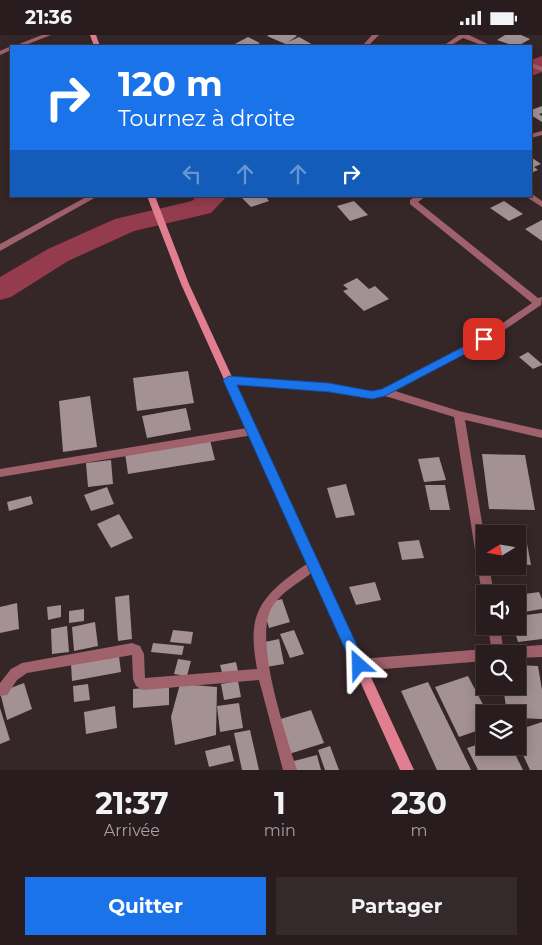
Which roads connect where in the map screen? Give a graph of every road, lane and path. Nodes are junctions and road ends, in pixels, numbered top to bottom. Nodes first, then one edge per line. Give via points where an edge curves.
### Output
1 (48, 35) edge
2 (376, 35) edge
3 (20, 45) edge
4 (366, 45) edge
5 (448, 45) edge
6 (487, 45) edge
7 (92, 197) edge
8 (420, 197) edge
9 (530, 197) edge
10 (152, 199) edge
11 (542, 205) edge
12 (0, 248) edge
13 (540, 302) edge
14 (229, 380) junction
15 (385, 392) junction
16 (458, 415) junction
17 (253, 431) junction
18 (542, 434) edge
19 (0, 473) edge
20 (313, 566) junction
21 (486, 585) edge
22 (542, 651) edge
23 (526, 652) edge
24 (476, 656) edge
25 (359, 665) junction
26 (265, 674) junction
27 (2, 691) dead end
28 (290, 770) edge
29 (406, 770) edge

1 - 3 street
2 - 4 street
5 - 6 street via 463,35
7 - 12 street
8 - 13 street via 413,202
9 - 11 street
10 - 14 main road via 185,284
13 - 15 street via 484,339
14 - 15 street via 329,387 372,395
14 - 17 main road
15 - 16 street
16 - 18 street
16 - 21 street
17 - 19 street
17 - 20 main road
20 - 25 main road
20 - 26 street via 265,606 260,621
22 - 23 street
24 - 25 street
25 - 29 main road
26 - 27 street via 143,684 139,679 138,654 132,649 26,667 12,676
26 - 28 street

